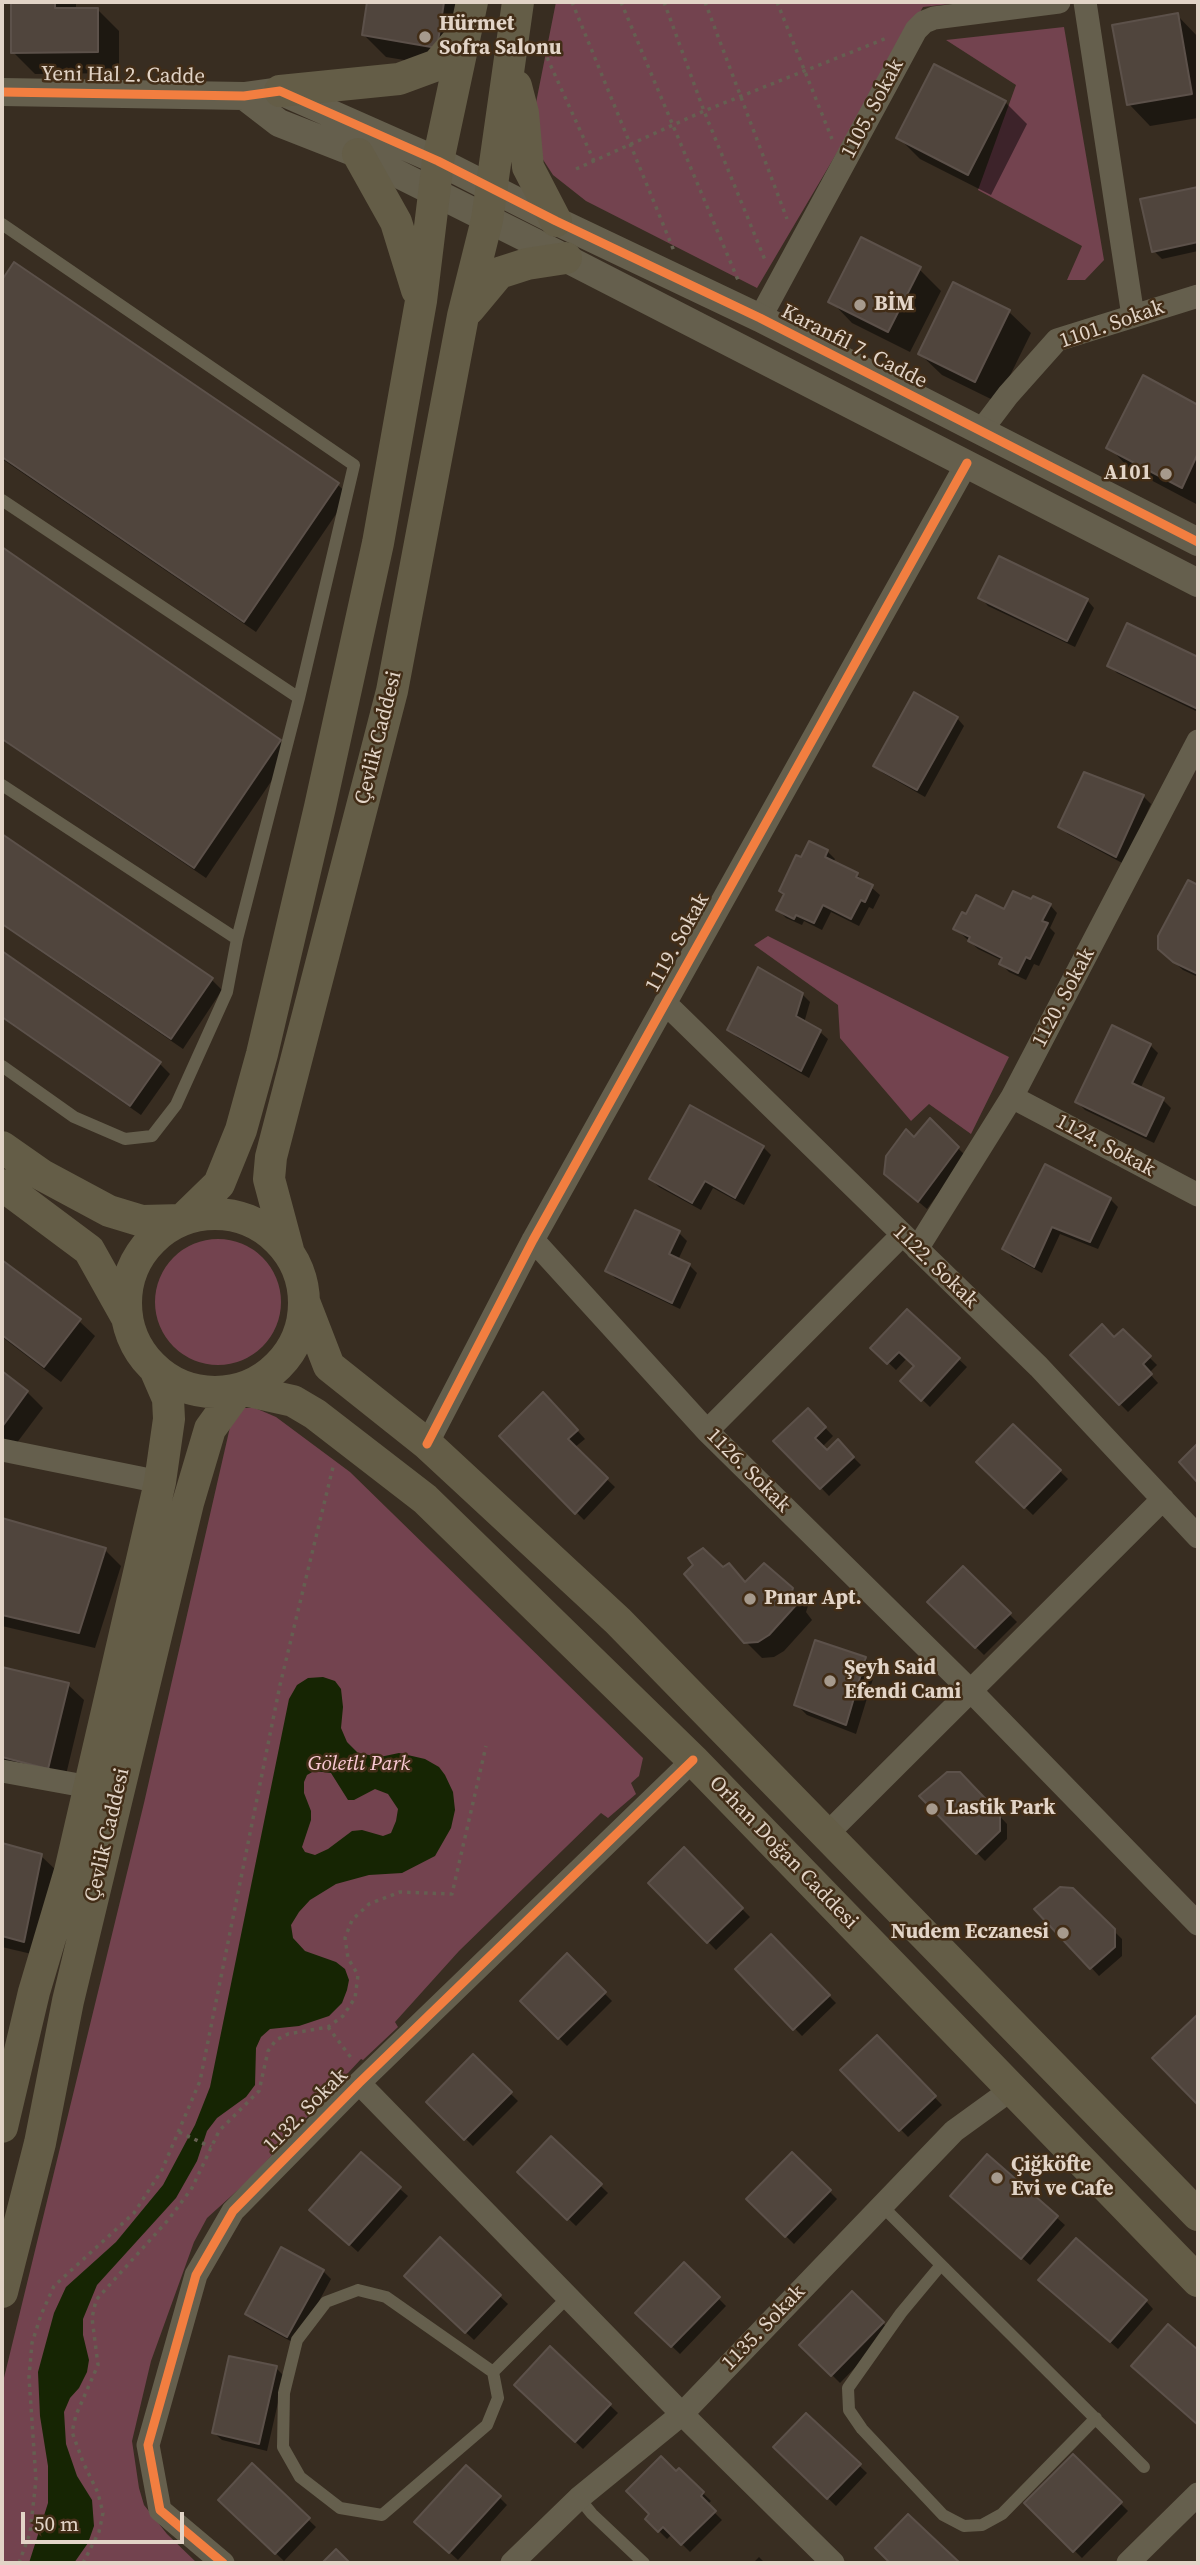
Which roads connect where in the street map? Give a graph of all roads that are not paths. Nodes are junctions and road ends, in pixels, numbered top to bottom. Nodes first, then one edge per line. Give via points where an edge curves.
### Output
1 (518, 2) edge
2 (1059, 2) edge
3 (1085, 2) edge
4 (468, 17) edge
5 (510, 64) junction
6 (280, 90) junction
7 (2, 92) edge
8 (244, 96) junction
9 (358, 155) junction
10 (439, 160) junction
11 (493, 187) junction
12 (434, 192) junction
13 (487, 220) junction
14 (556, 221) junction
15 (2, 224) edge
16 (566, 258) junction
17 (1198, 296) edge
18 (421, 302) junction
19 (463, 316) junction
20 (1133, 316) junction
21 (760, 318) junction
22 (981, 432) junction
23 (967, 463) junction
24 (2, 500) edge
25 (1198, 542) edge
26 (1198, 583) edge
27 (299, 698) junction
28 (1198, 741) edge
29 (2, 785) edge
30 (237, 939) junction
31 (665, 1003) junction
32 (2, 1066) edge
33 (1012, 1097) junction
34 (2, 1147) edge
35 (4, 1192) edge
36 (1198, 1195) edge
37 (182, 1220) junction
38 (533, 1240) junction
39 (909, 1242) junction
40 (288, 1250) junction
41 (305, 1304) junction
42 (127, 1317) junction
43 (155, 1370) junction
44 (239, 1389) junction
45 (707, 1431) junction
46 (426, 1444) junction
47 (2, 1450) edge
48 (160, 1482) junction
49 (1163, 1499) junction
50 (1198, 1537) edge
51 (972, 1692) junction
52 (693, 1760) junction
53 (2, 1771) edge
54 (90, 1787) junction
55 (826, 1835) junction
56 (1198, 1924) edge
57 (34, 1992) junction
58 (2, 2043) edge
59 (363, 2079) junction
60 (1012, 2088) junction
61 (2, 2127) edge
62 (882, 2206) junction
63 (1198, 2215) edge
64 (941, 2265) junction
65 (1198, 2281) edge
66 (2, 2292) edge
67 (568, 2297) junction
68 (493, 2372) junction
69 (681, 2414) junction
70 (1096, 2418) junction
71 (1144, 2468) dead end
72 (1198, 2494) edge
73 (579, 2498) junction
74 (223, 2563) edge
75 (512, 2563) edge
76 (644, 2563) edge
77 (833, 2563) edge
78 (1128, 2563) edge

1 - 5 main road
2 - 21 street, 1105. Sokak via 976,11 924,22 916,30
3 - 20 street
4 - 6 main road via 437,65 399,79
4 - 10 main road
5 - 11 main road, Çevlik Caddesi
5 - 14 main road via 523,113 528,167
6 - 8 street, Yeni Hal 2. Cadde
6 - 10 street, Karanfil 7. Cadde
7 - 8 street, Yeni Hal 2. Cadde
8 - 9 street via 279,123
9 - 12 street
9 - 18 main road via 396,222
10 - 11 street, Karanfil 7. Cadde
10 - 12 main road, Çevlik Caddesi
11 - 13 main road, Çevlik Caddesi
11 - 14 street, Karanfil 7. Cadde
12 - 13 street
12 - 18 main road, Çevlik Caddesi
13 - 16 street
13 - 19 main road, Çevlik Caddesi
14 - 21 street, Karanfil 7. Cadde
15 - 27 lane via 354,465
16 - 19 main road via 499,273
16 - 23 street
17 - 20 street, 1101. Sokak
18 - 37 main road, Çevlik Caddesi via 378,543 262,1054 242,1130 219,1184
19 - 40 main road, Çevlik Caddesi via 393,691 271,1157 269,1179
20 - 22 street, 1101. Sokak via 1057,340
21 - 22 street, Karanfil 7. Cadde
22 - 25 street, Karanfil 7. Cadde
23 - 26 street
23 - 31 street, 1119. Sokak
24 - 27 lane
27 - 30 lane
28 - 33 street, 1120. Sokak
29 - 30 lane
30 - 32 lane via 227,992 176,1105 152,1136 125,1139 74,1117
31 - 38 street, 1119. Sokak
31 - 39 street, 1122. Sokak
33 - 36 street, 1124. Sokak
33 - 39 street, 1120. Sokak
34 - 37 main road via 41,1175 109,1211 142,1221
35 - 42 main road via 89,1250
37 - 40 main road via 212,1213 242,1217 268,1230
37 - 42 main road via 156,1235 137,1259 127,1287
38 - 45 street, 1126. Sokak
38 - 46 street, 1119. Sokak
39 - 45 street, 1120. Sokak
39 - 49 street, 1122. Sokak via 1039,1367
40 - 41 main road via 301,1276
41 - 44 main road via 300,1333 286,1358 265,1377
41 - 46 main road via 329,1366
42 - 43 main road via 136,1346
43 - 44 main road via 181,1386 211,1392
43 - 48 main road, Çevlik Caddesi via 169,1399
44 - 52 main road, Orhan Doğan Caddesi via 293,1401 316,1414 425,1499
44 - 66 main road, Çevlik Caddesi via 210,1429 188,1503
45 - 51 street, 1126. Sokak
46 - 55 main road via 618,1621
47 - 48 street
48 - 54 main road, Çevlik Caddesi
49 - 50 street, 1122. Sokak
49 - 51 street
51 - 55 street
51 - 56 street, 1126. Sokak
52 - 59 street, 1132. Sokak
52 - 60 main road, Orhan Doğan Caddesi
53 - 54 street
54 - 57 main road, Çevlik Caddesi
55 - 63 main road
57 - 58 main road
57 - 61 main road, Çevlik Caddesi
59 - 67 street
59 - 74 street, 1132. Sokak via 233,2211 196,2275 148,2445 160,2510
60 - 62 street, 1135. Sokak via 954,2131
60 - 65 main road, Orhan Doğan Caddesi
62 - 64 lane
62 - 69 street, 1135. Sokak
64 - 70 lane
64 - 70 lane via 848,2388 849,2410 862,2429 943,2515 964,2526 982,2525 1002,2514
67 - 68 lane
67 - 69 street
68 - 68 lane via 386,2297 358,2290 326,2302 297,2340 284,2393 282,2447 300,2477 340,2508 382,2515 487,2425 498,2398
69 - 73 street, 1135. Sokak
69 - 77 street
70 - 71 lane
72 - 78 street
73 - 75 street, 1135. Sokak
73 - 76 lane

